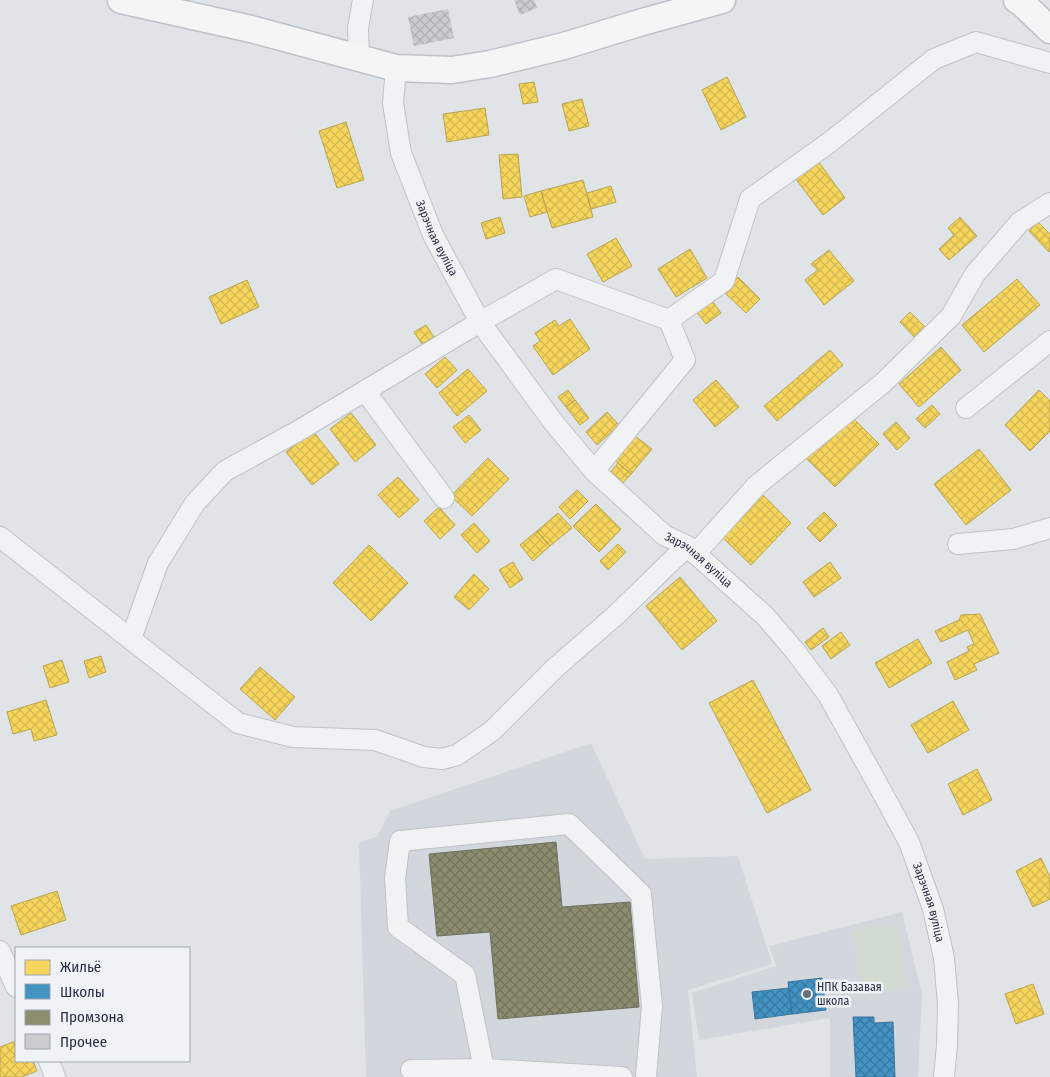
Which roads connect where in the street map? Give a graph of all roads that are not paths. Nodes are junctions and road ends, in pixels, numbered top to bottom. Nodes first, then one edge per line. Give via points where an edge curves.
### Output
1 (121, 0) edge
2 (363, 0) edge
3 (722, 0) edge
4 (1017, 0) edge
5 (175, 7) edge
6 (1050, 30) edge
7 (360, 58) junction
8 (1050, 63) edge
9 (396, 68) junction
10 (1050, 203) edge
11 (669, 320) junction
12 (480, 322) junction
13 (1050, 341) edge
14 (365, 391) junction
15 (966, 408) dead end
16 (594, 471) junction
17 (444, 498) dead end
18 (1050, 528) edge
19 (0, 537) edge
20 (958, 544) dead end
21 (691, 550) junction
22 (131, 639) junction
23 (0, 951) edge
24 (15, 986) edge
25 (49, 1062) edge
26 (484, 1069) junction
27 (410, 1070) dead end
28 (55, 1077) edge
29 (622, 1077) edge
30 (646, 1077) edge
31 (944, 1077) edge

1 - 5 main road
2 - 7 street via 358,28
3 - 9 main road via 490,64 452,70
4 - 6 main road
5 - 7 main road
7 - 9 main road
8 - 11 street via 976,42 934,59 830,142 750,199 724,281
9 - 12 street, Зарэчная вуліца via 393,103 401,153 433,235
10 - 21 street via 1020,222 975,274 951,316 883,383 758,485
11 - 12 street via 556,279
11 - 16 street via 686,360
12 - 14 street
12 - 16 street, Зарэчная вуліца via 554,423
13 - 15 street
14 - 17 street
14 - 22 street via 225,471 195,503 158,563
16 - 21 street, Зарэчная вуліца via 664,535
18 - 20 street via 1013,539
19 - 22 street
21 - 22 street via 554,668 492,731 457,755 442,759 424,757 375,740 293,737 238,723
21 - 31 street, Зарэчная вуліца via 765,616 828,694 909,842 933,908 944,958 948,1004
23 - 24 street
25 - 28 street
26 - 27 street
26 - 29 street
26 - 30 street via 465,975 398,927 396,878 400,841 568,824 640,894 652,1006

